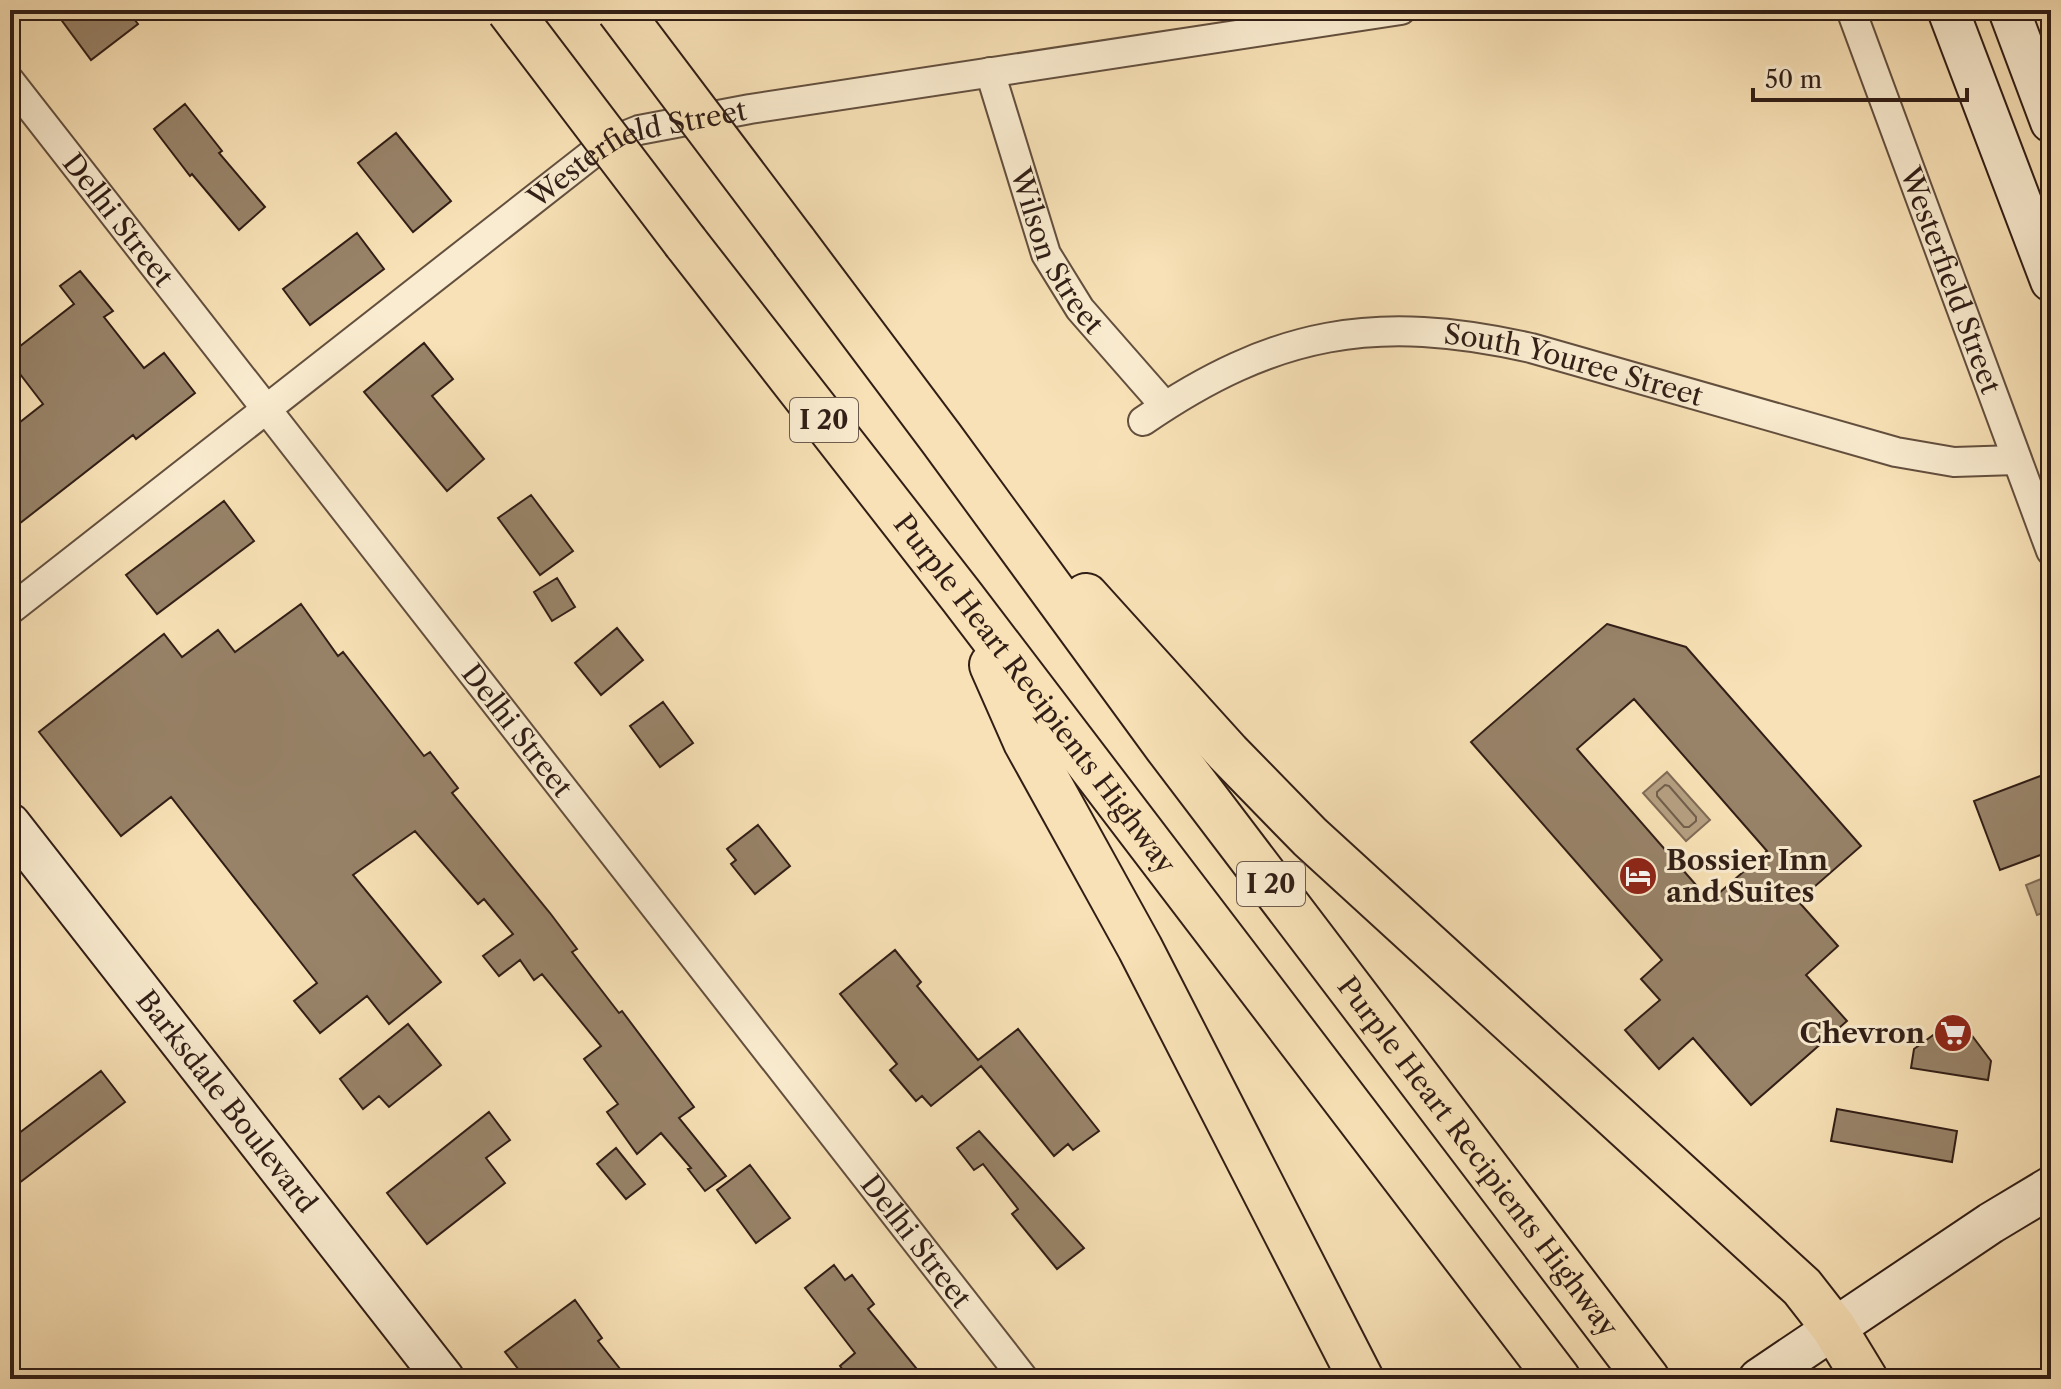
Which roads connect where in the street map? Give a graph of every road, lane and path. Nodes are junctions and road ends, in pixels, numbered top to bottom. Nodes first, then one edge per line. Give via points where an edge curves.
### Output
1 (509, 10) edge
2 (619, 10) edge
3 (1401, 10) edge
4 (1851, 10) edge
5 (1948, 10) edge
6 (2009, 10) edge
7 (990, 72) junction
8 (10, 81) edge
9 (2051, 122) edge
10 (2051, 281) edge
11 (266, 409) junction
12 (1154, 414) joint
13 (941, 438) junction
14 (2016, 460) junction
15 (2051, 551) edge
16 (962, 597) junction
17 (10, 610) edge
18 (10, 824) edge
19 (2051, 1187) edge
20 (1834, 1328) junction
21 (1556, 1376) edge
22 (444, 1379) edge
23 (1024, 1379) edge
24 (1361, 1379) edge
25 (1647, 1379) edge
26 (1759, 1379) edge
27 (1865, 1379) edge

1 - 16 highway, Purple Heart Recipients Highway / I 20, bridge
2 - 13 highway, Purple Heart Recipients Highway / I 20, bridge
3 - 7 street, Westerfield Street
4 - 14 street, Westerfield Street
5 - 10 main road
6 - 9 main road
7 - 11 street, Westerfield Street via 627,134 592,154
7 - 12 street, Wilson Street via 1046,254
8 - 11 street, Delhi Street
11 - 17 street, Westerfield Street
11 - 23 street, Delhi Street
12 - 14 street, South Youree Street via 1221,373 1287,347 1364,332 1447,333 1531,348 1906,455 1954,462
13 - 20 highway via 1310,837 1802,1287
13 - 25 highway, Purple Heart Recipients Highway / I 20 via 1167,747
14 - 15 street, Westerfield Street
16 - 21 highway, Purple Heart Recipients Highway / I 20
16 - 24 highway via 1026,742 1140,948
18 - 22 main road, Barksdale Boulevard
19 - 20 main road
20 - 26 main road
20 - 27 highway

